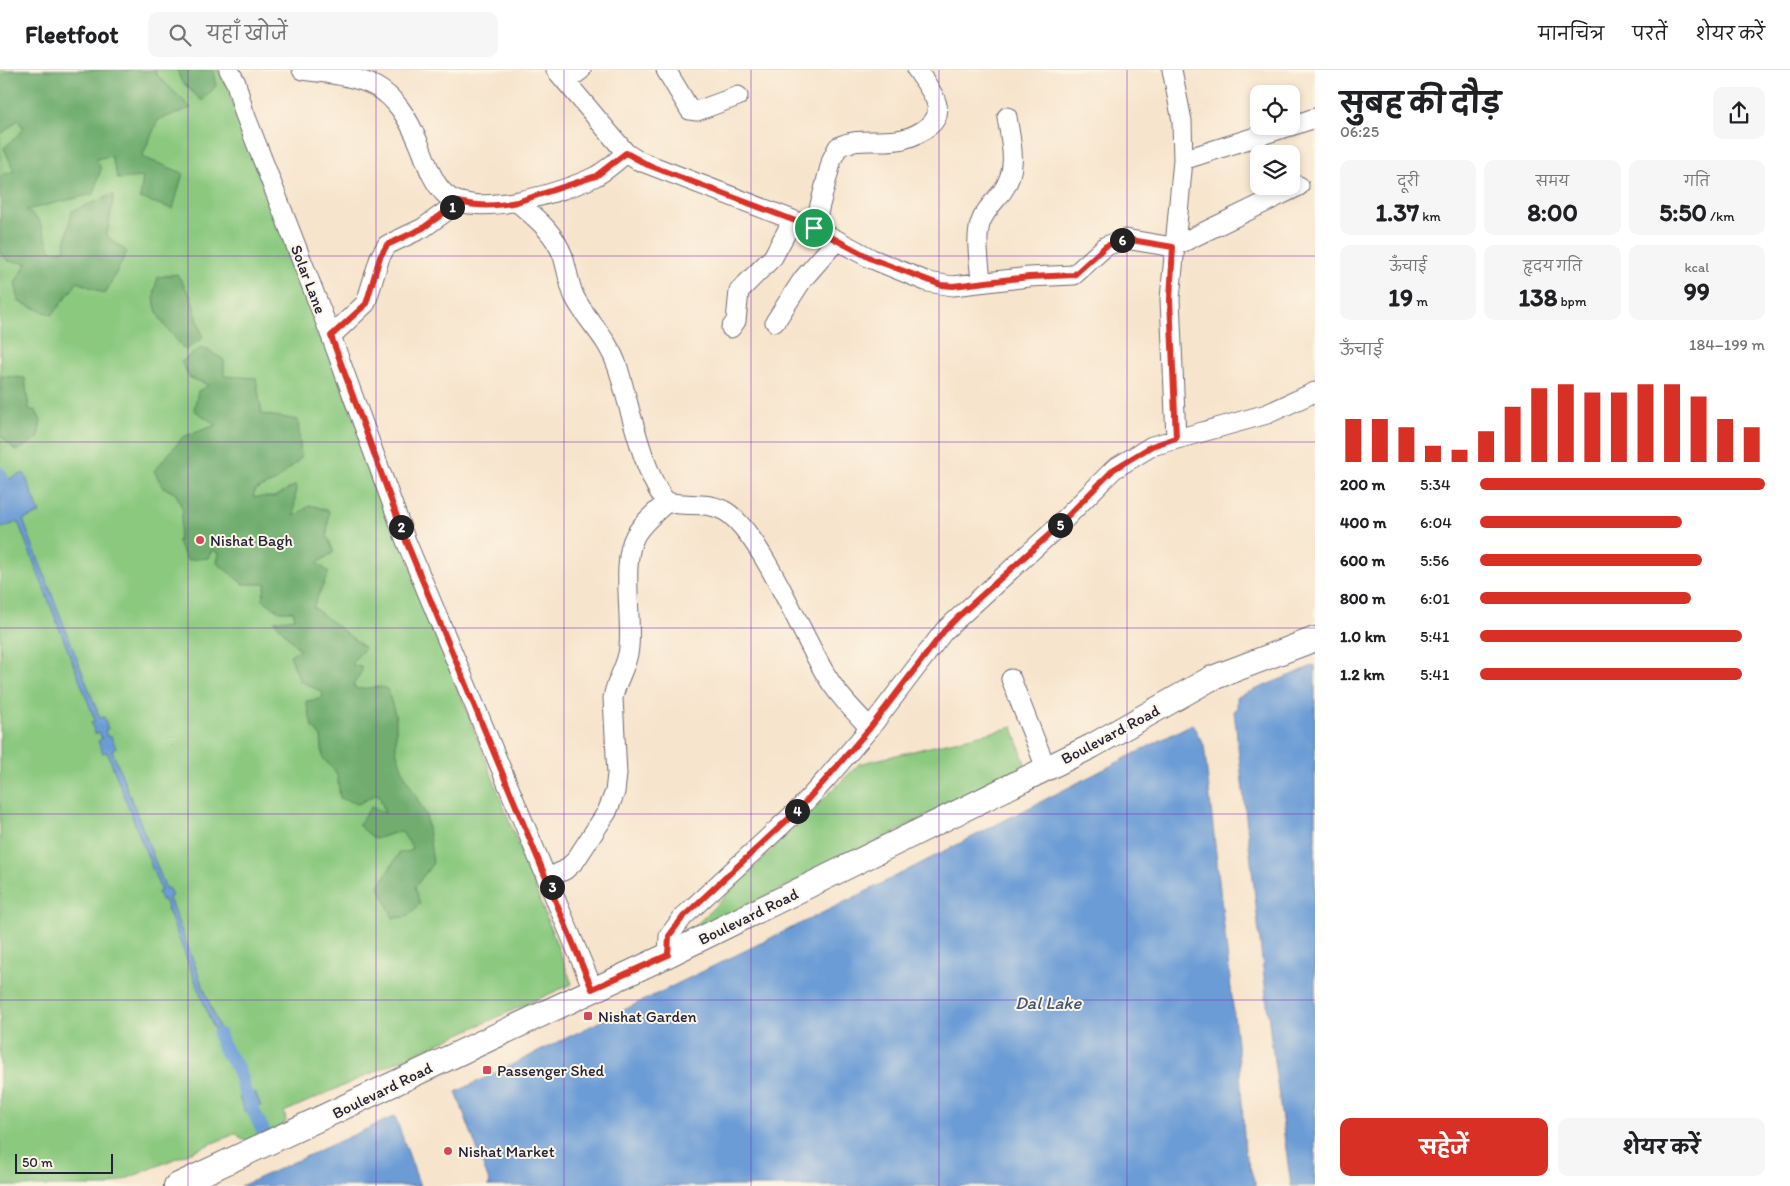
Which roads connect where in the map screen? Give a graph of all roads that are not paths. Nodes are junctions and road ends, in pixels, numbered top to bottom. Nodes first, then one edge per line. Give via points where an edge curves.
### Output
1 (229, 70) edge
2 (302, 70) edge
3 (666, 70) edge
4 (917, 70) edge
5 (1172, 70) edge
6 (568, 74) edge
7 (738, 96) dead end
8 (1007, 117) dead end
9 (1315, 118) edge
10 (1300, 123) edge
11 (1262, 135) edge
12 (626, 153) junction
13 (1184, 160) junction
14 (1280, 195) edge
15 (459, 202) junction
16 (517, 202) junction
17 (793, 220) junction
18 (814, 228) junction
19 (837, 240) junction
20 (1173, 247) junction
21 (981, 282) junction
22 (775, 322) dead end
23 (731, 328) dead end
24 (331, 336) junction
25 (1315, 392) edge
26 (1176, 438) junction
27 (667, 502) junction
28 (1315, 639) edge
29 (1011, 679) dead end
30 (870, 728) junction
31 (1046, 768) junction
32 (548, 878) junction
33 (668, 955) junction
34 (592, 989) junction
35 (176, 1186) edge

1 - 24 street, Solar Lane
2 - 15 street via 359,80 391,96 410,121 443,193
3 - 7 street via 690,110 697,111
4 - 18 street via 937,102 933,123 914,136 899,141 838,146
5 - 13 street via 1182,121
6 - 12 street
8 - 21 street via 1012,168 1002,191 981,222 978,245
9 - 10 street
11 - 13 street
12 - 16 street via 596,176
12 - 17 street via 648,165
13 - 20 street
14 - 20 street
15 - 16 street via 477,205
15 - 24 street via 423,228 387,245 380,257 366,304
16 - 27 street via 542,223 554,239 562,254 574,296 612,352 659,493
17 - 18 street
17 - 23 street via 773,256 739,291 736,320
18 - 19 street
19 - 21 street via 872,259 928,282 953,286
19 - 22 street via 803,279
20 - 21 street via 1125,239 1106,246 1074,275
20 - 26 street via 1170,299
24 - 32 street, Solar Lane via 406,541
25 - 26 street via 1267,414
26 - 30 street via 1152,446 1114,469 1052,532 944,631
27 - 30 street via 713,506 729,513 739,523 757,548 827,676
27 - 32 street via 636,534 629,553 629,646 625,668 613,698 615,792 607,812 575,861
28 - 31 main road, Boulevard Road via 1210,679 1092,746
29 - 31 street
30 - 33 street via 799,809 683,917 669,936
31 - 33 main road, Boulevard Road
32 - 34 street, Solar Lane
33 - 34 main road, Boulevard Road
34 - 35 main road, Boulevard Road

